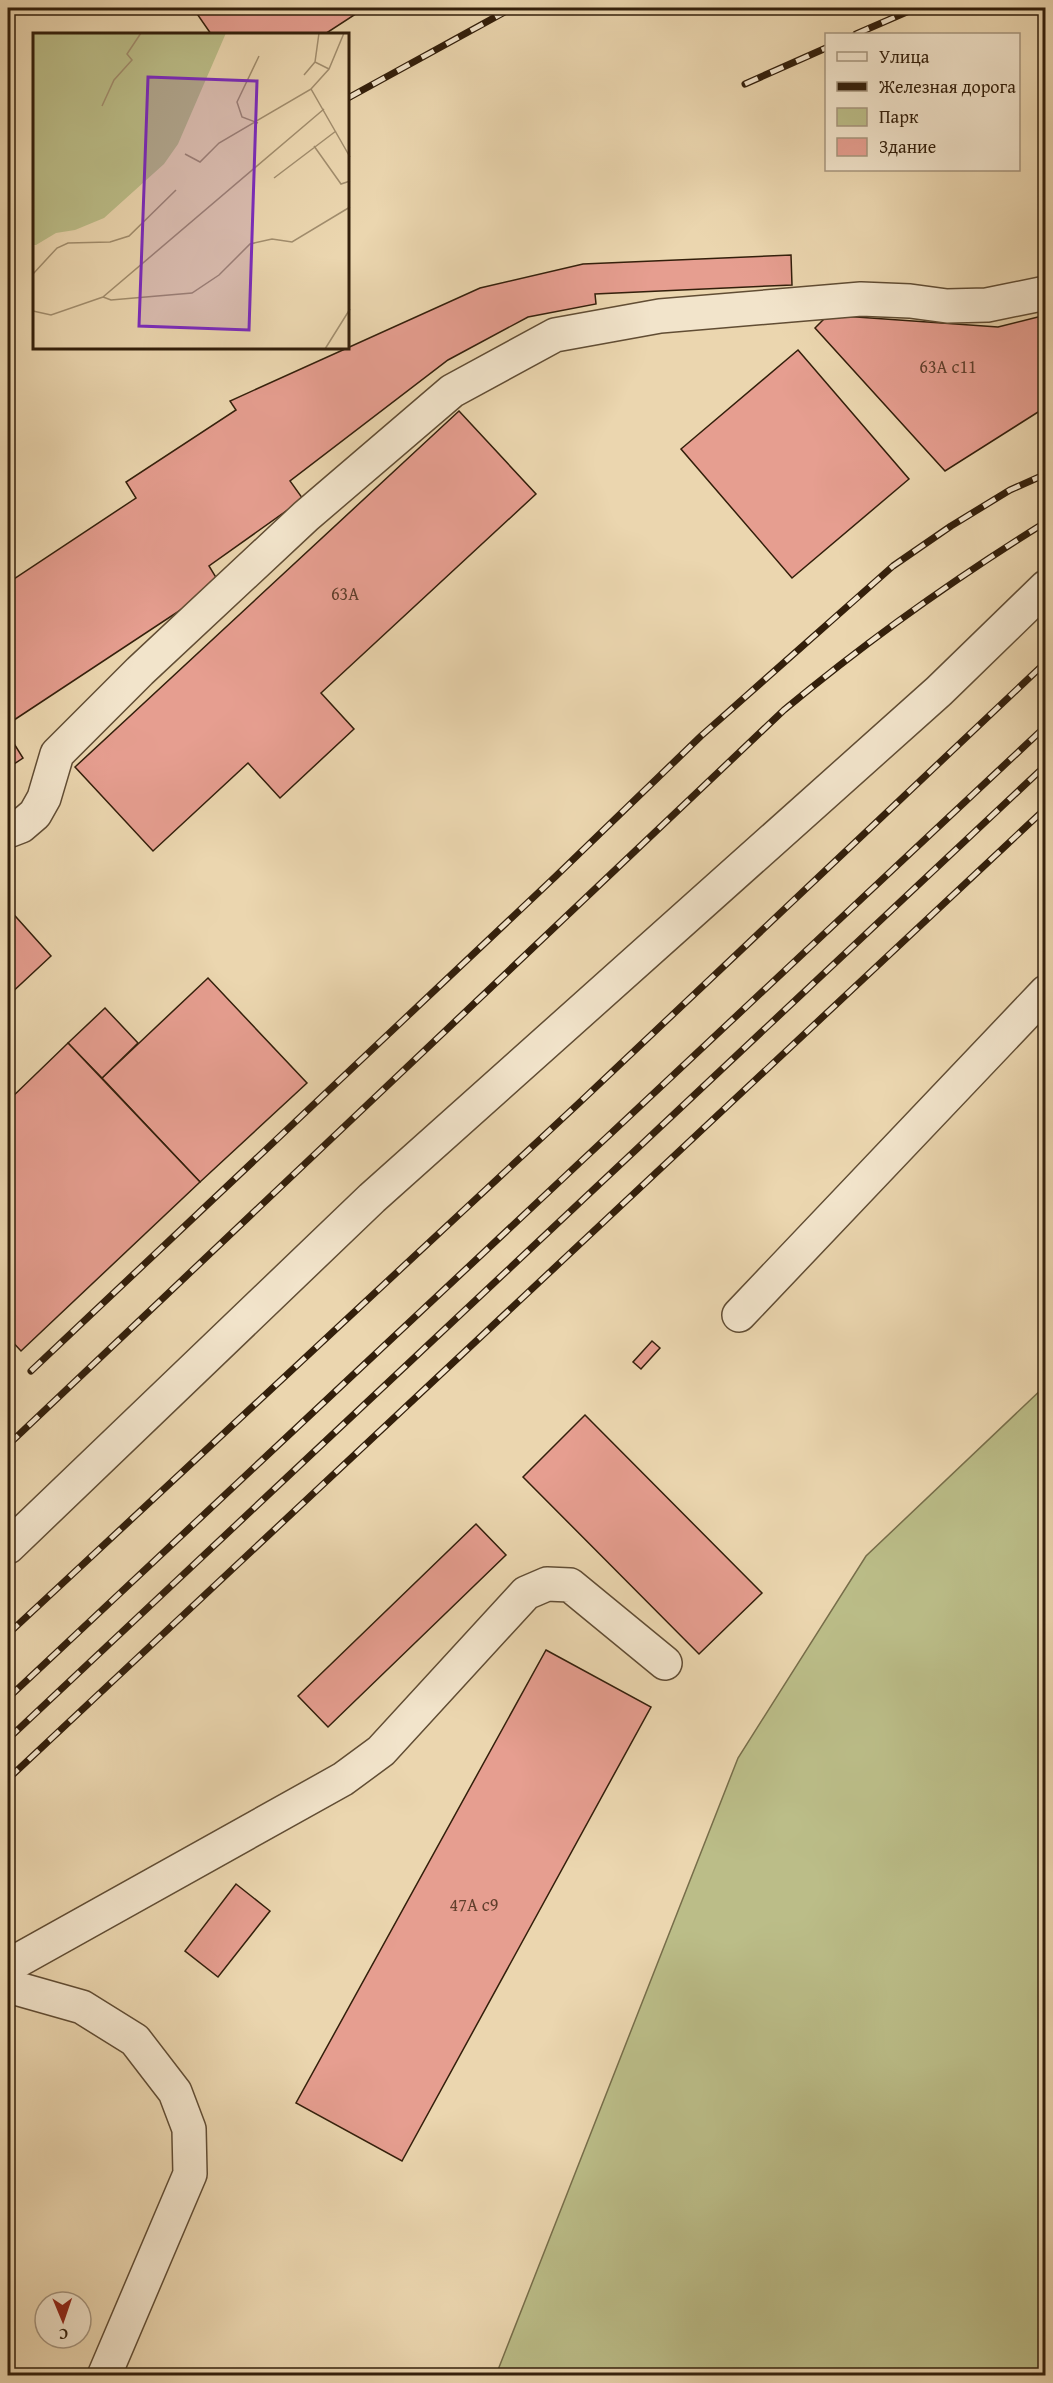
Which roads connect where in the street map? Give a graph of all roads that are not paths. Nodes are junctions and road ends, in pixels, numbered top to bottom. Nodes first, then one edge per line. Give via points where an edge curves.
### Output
1 (1046, 293) edge
2 (1046, 586) edge
3 (8, 831) edge
4 (1046, 992) edge
5 (740, 1315) dead end
6 (8, 1547) edge
7 (665, 1663) dead end
8 (8, 1966) edge
9 (8, 1986) edge
10 (104, 2376) edge

1 - 3 street via 987,306 861,299 660,316 555,335 452,391 306,516 57,754 45,798 35,814
2 - 6 street via 939,691 372,1198
4 - 5 street
7 - 8 street via 570,1585 547,1584 526,1593 381,1751 343,1779
9 - 10 street via 82,2007 135,2040 175,2092 189,2128 190,2174

